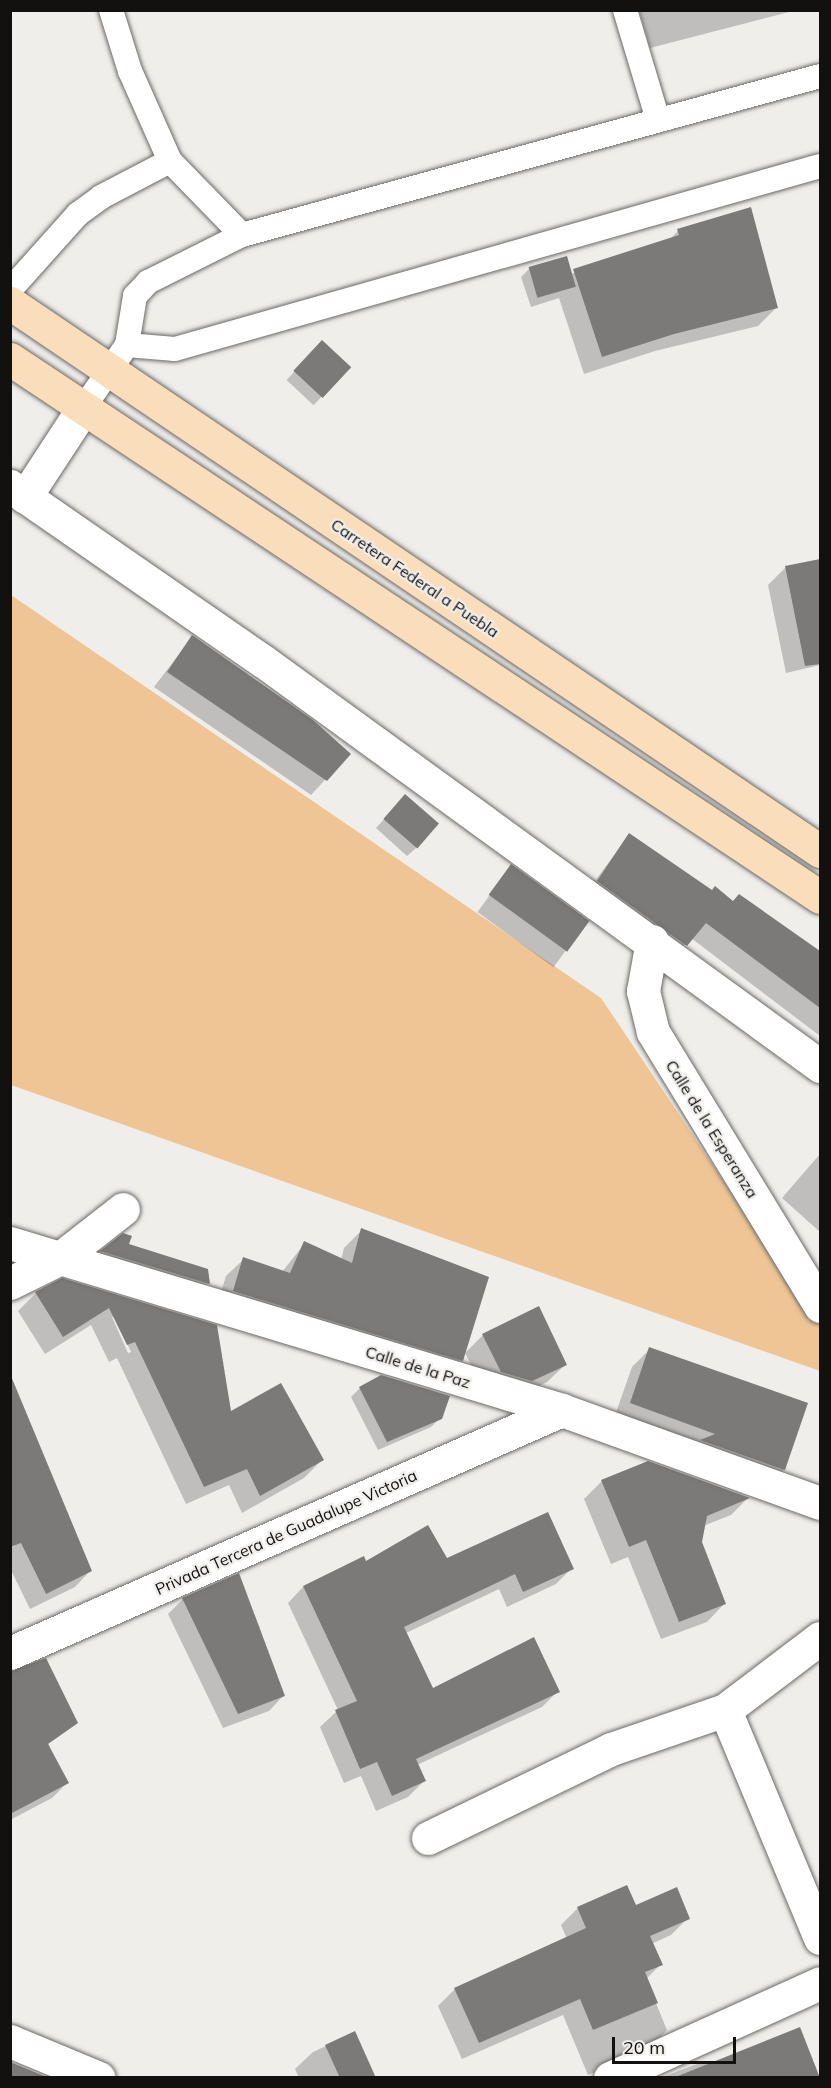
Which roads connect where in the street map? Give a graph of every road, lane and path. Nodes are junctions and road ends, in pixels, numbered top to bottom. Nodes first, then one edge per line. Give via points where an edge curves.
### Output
1 (111, 10) edge
2 (625, 10) edge
3 (820, 76) edge
4 (658, 120) junction
5 (170, 161) junction
6 (820, 166) edge
7 (242, 235) junction
8 (10, 290) edge
9 (10, 303) edge
10 (127, 345) junction
11 (10, 358) edge
12 (107, 372) junction
13 (84, 407) junction
14 (18, 492) edge
15 (820, 854) edge
16 (812, 892) edge
17 (652, 941) junction
18 (820, 1066) edge
19 (123, 1209) dead end
20 (10, 1243) edge
21 (59, 1259) junction
22 (10, 1283) edge
23 (820, 1306) edge
24 (562, 1410) junction
25 (820, 1503) edge
26 (820, 1638) edge
27 (10, 1653) edge
28 (725, 1710) junction
29 (428, 1838) dead end
30 (820, 1938) edge
31 (820, 1983) edge
32 (10, 2041) edge
33 (99, 2078) edge
34 (610, 2078) edge

1 - 5 lane via 130,72
2 - 4 lane
3 - 4 lane
4 - 7 lane
5 - 7 lane
5 - 8 lane via 101,197 78,214
6 - 10 lane via 176,349
7 - 10 lane via 148,282 135,296
9 - 12 main road, Carretera Federal a Puebla
10 - 12 lane
11 - 13 main road
12 - 13 lane
12 - 15 main road, Carretera Federal a Puebla
13 - 14 street
13 - 16 main road
14 - 17 street via 263,661
15 - 16 lane
17 - 18 street
17 - 23 street, Calle de la Esperanza via 643,991 653,1032
19 - 21 street
20 - 21 street, Calle de la Paz
21 - 22 street
21 - 24 street, Calle de la Paz
24 - 25 street, Calle de la Paz
24 - 27 street, Privada Tercera de Guadalupe Victoria
26 - 28 street
28 - 29 street via 611,1749
28 - 30 street
31 - 34 street
32 - 33 street

